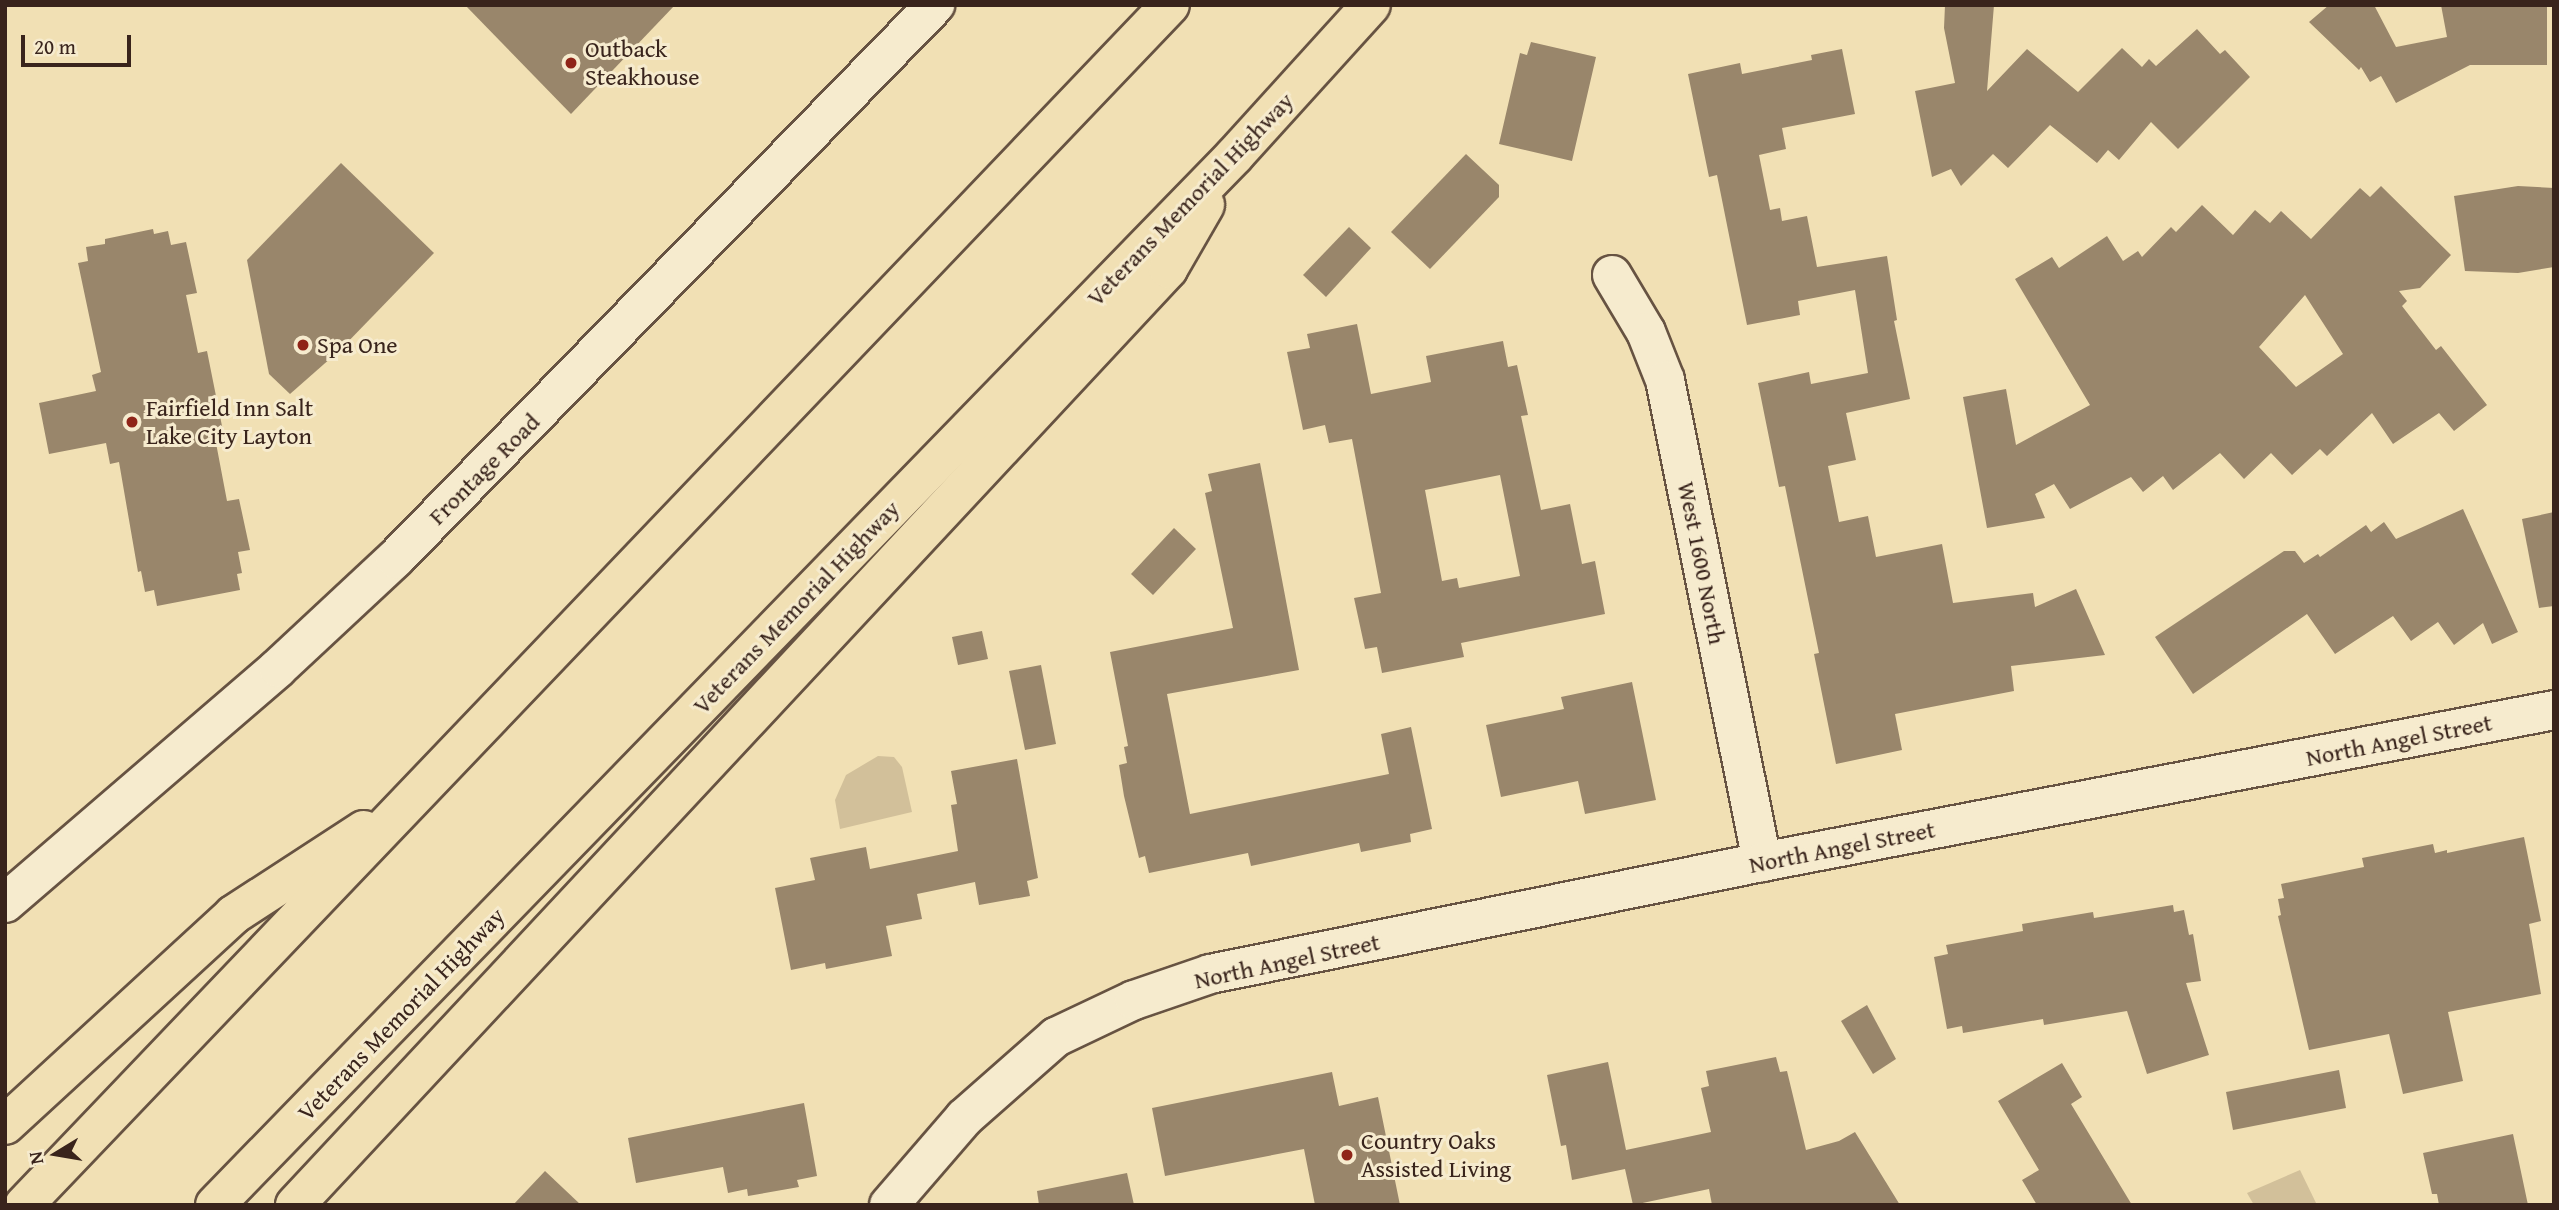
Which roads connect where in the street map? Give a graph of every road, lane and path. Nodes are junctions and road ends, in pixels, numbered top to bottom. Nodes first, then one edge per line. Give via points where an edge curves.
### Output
1 (934, 5) edge
2 (1170, 5) edge
3 (1371, 5) edge
4 (1235, 155) junction
5 (1612, 275) dead end
6 (2554, 710) edge
7 (419, 794) junction
8 (1762, 862) junction
9 (5, 903) edge
10 (5, 1125) edge
11 (24, 1205) edge
12 (215, 1205) edge
13 (295, 1205) edge
14 (889, 1205) edge

1 - 9 street, Frontage Road via 395,559 278,668
2 - 7 highway
3 - 4 highway, Veterans Memorial Highway
4 - 12 highway, Veterans Memorial Highway
4 - 13 highway via 1168,269
5 - 8 street, West 1600 North via 1646,332 1665,380
6 - 8 street, North Angel Street
7 - 10 highway via 233,915
7 - 11 highway
8 - 14 street, North Angel Street via 1210,974 1134,1000 1056,1037 964,1118

